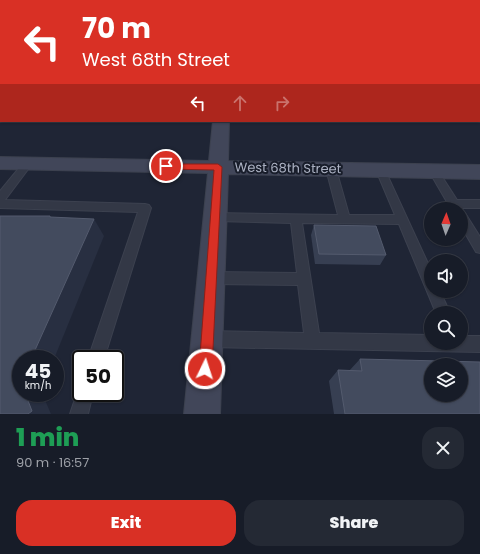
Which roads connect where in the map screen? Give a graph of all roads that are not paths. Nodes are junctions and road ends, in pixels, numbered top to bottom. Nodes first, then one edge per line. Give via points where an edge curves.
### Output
1 (221, 122) edge
2 (0, 163) edge
3 (27, 164) junction
4 (218, 167) junction
5 (331, 169) junction
6 (381, 170) junction
7 (434, 171) junction
8 (480, 172) edge
9 (0, 199) edge
10 (452, 202) edge
11 (0, 204) edge
12 (480, 204) edge
13 (468, 205) edge
14 (215, 217) junction
15 (296, 218) junction
16 (345, 219) junction
17 (402, 220) junction
18 (468, 228) edge
19 (480, 248) edge
20 (424, 269) edge
21 (211, 278) junction
22 (304, 279) junction
23 (207, 339) junction
24 (313, 341) junction
25 (424, 343) edge
26 (468, 344) edge
27 (480, 344) edge
28 (99, 350) edge
29 (82, 402) edge
30 (79, 414) edge
31 (202, 414) edge

1 - 4 main road
2 - 3 main road, West 68th Street
3 - 4 main road, West 68th Street
3 - 9 lane
4 - 5 main road, West 68th Street
4 - 14 main road
5 - 6 main road, West 68th Street
5 - 16 lane
6 - 7 main road, West 68th Street
6 - 17 lane
7 - 8 main road, West 68th Street
7 - 10 lane
11 - 28 lane via 145,208
12 - 13 lane
14 - 15 lane
14 - 21 main road
15 - 16 lane
15 - 22 lane
16 - 17 lane
17 - 20 lane
18 - 19 lane
21 - 22 lane
21 - 23 main road
22 - 24 lane
23 - 24 lane
23 - 31 main road
24 - 25 lane
26 - 27 lane
29 - 30 lane

